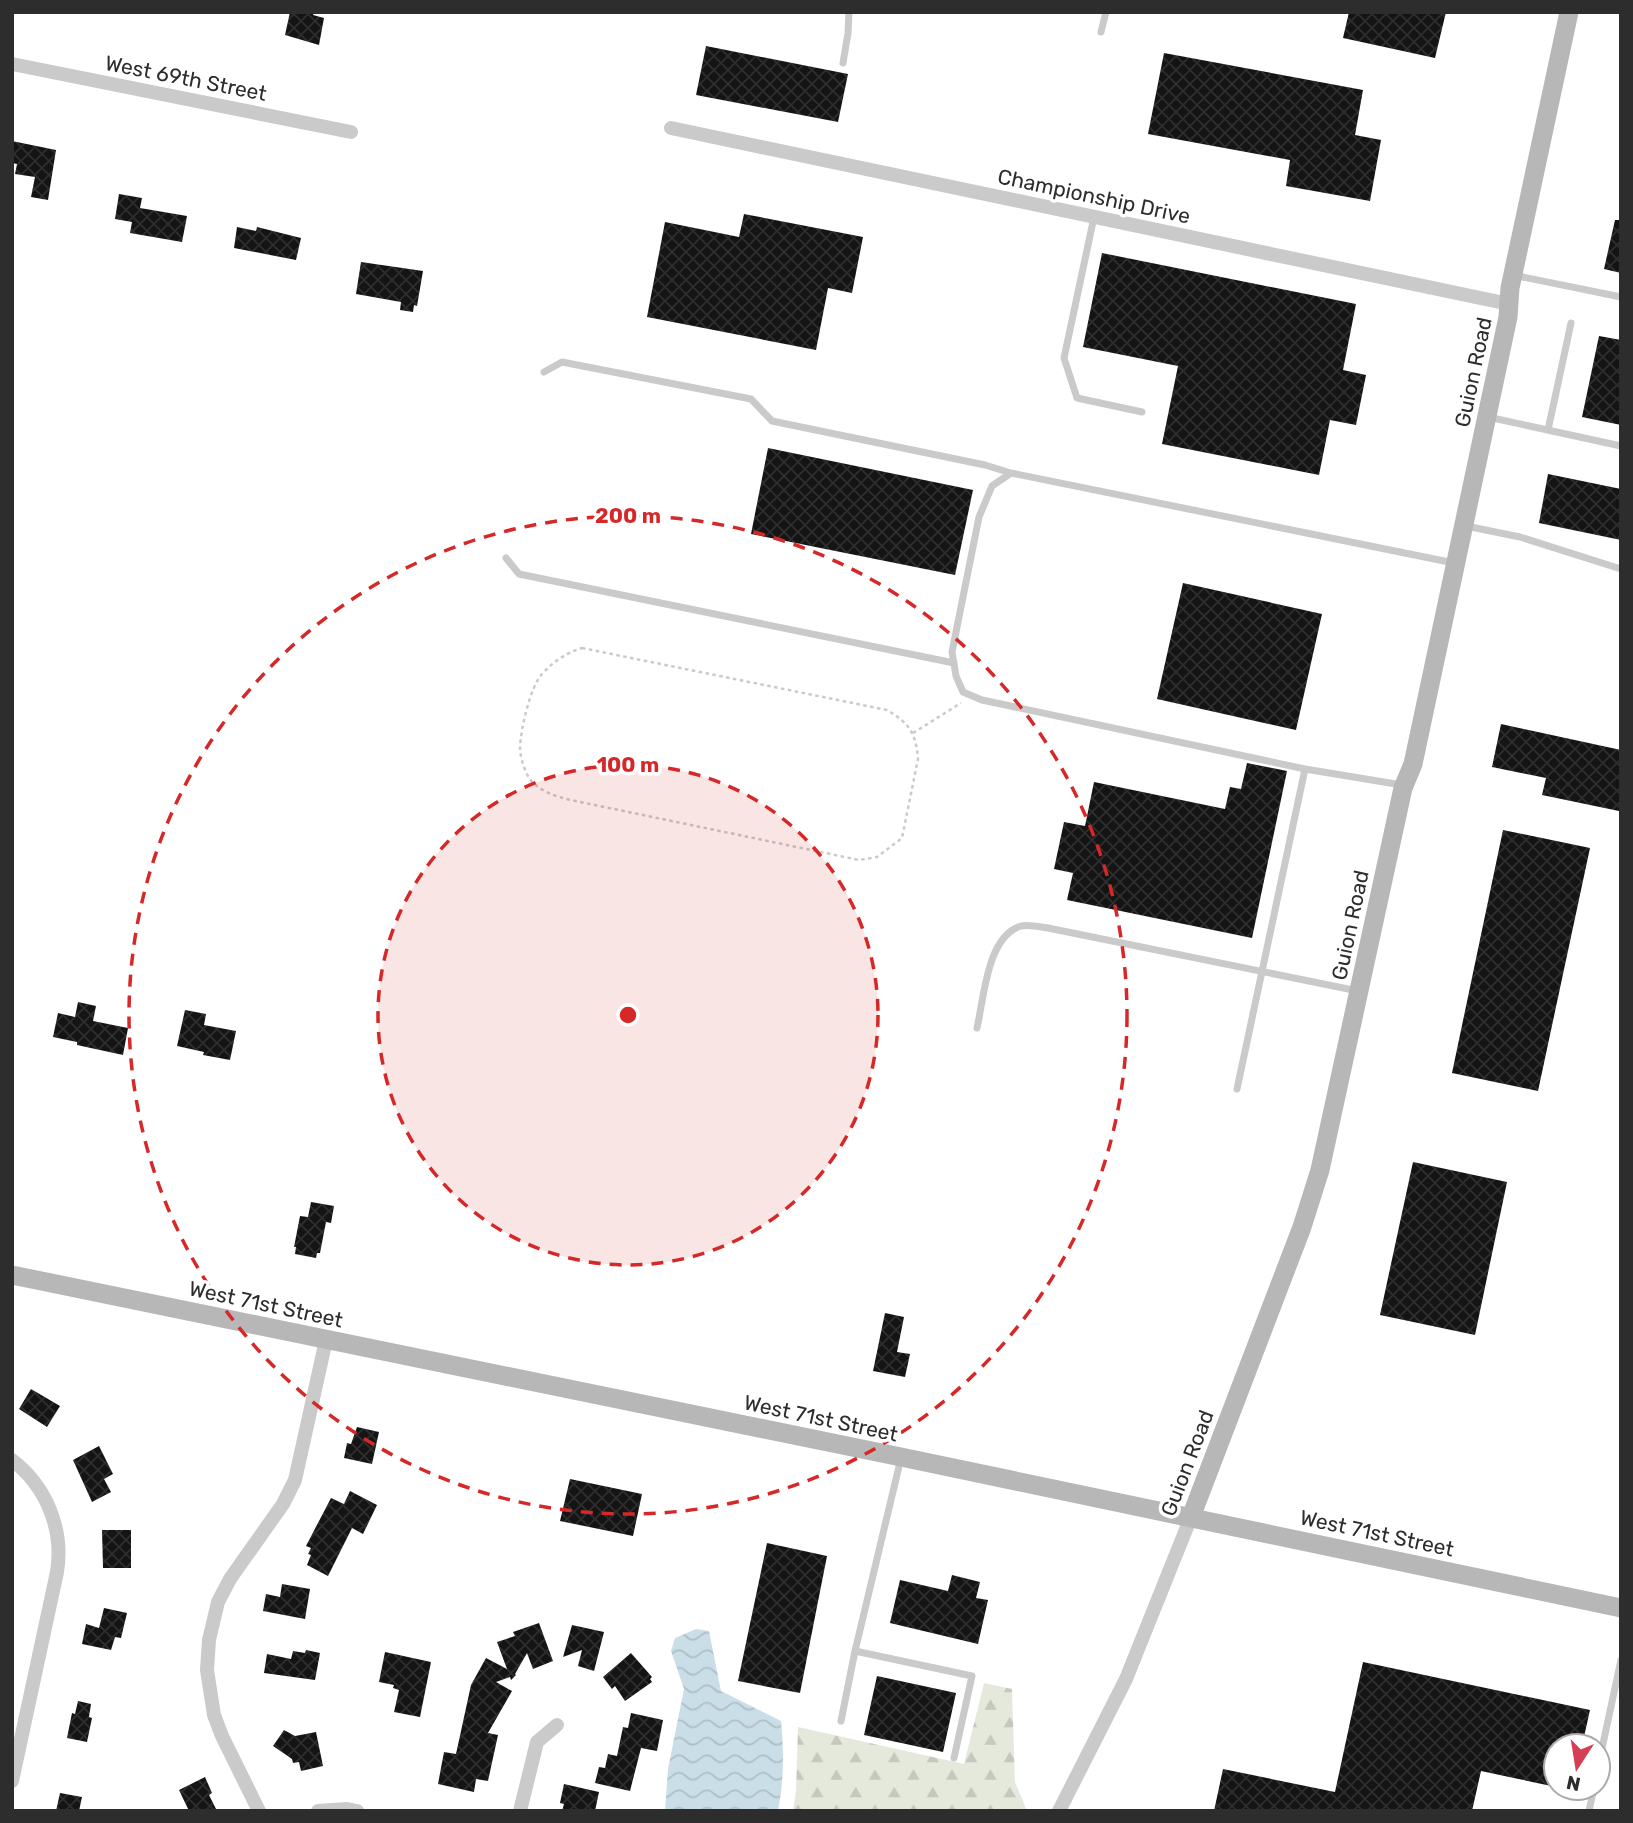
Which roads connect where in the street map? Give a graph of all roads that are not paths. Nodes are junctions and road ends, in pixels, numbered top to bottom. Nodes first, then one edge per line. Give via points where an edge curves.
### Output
1 (849, 12) edge
2 (1106, 12) edge
3 (1569, 12) edge
4 (1101, 32) dead end
5 (843, 63) dead end
6 (12, 64) edge
7 (671, 128) dead end
8 (351, 132) dead end
9 (1094, 217) junction
10 (1513, 275) junction
11 (1621, 297) edge
12 (1509, 304) junction
13 (1571, 323) dead end
14 (544, 372) dead end
15 (1142, 412) dead end
16 (1487, 417) junction
17 (1548, 430) junction
18 (1621, 446) edge
19 (1011, 473) junction
20 (1464, 525) junction
21 (506, 558) dead end
22 (1456, 563) junction
23 (1621, 569) edge
24 (954, 663) junction
25 (1305, 769) junction
26 (1403, 785) junction
27 (1262, 971) junction
28 (1359, 992) junction
29 (977, 1028) dead end
30 (1237, 1089) dead end
31 (12, 1275) edge
32 (326, 1340) junction
33 (901, 1457) junction
34 (12, 1460) edge
35 (1191, 1517) junction
36 (1621, 1608) edge
37 (855, 1651) junction
38 (1621, 1660) edge
39 (841, 1721) dead end
40 (557, 1725) dead end
41 (1606, 1732) edge
42 (954, 1758) dead end
43 (12, 1781) edge
44 (259, 1811) edge
45 (318, 1811) edge
46 (357, 1811) edge
47 (520, 1811) edge
48 (1059, 1811) edge

1 - 5 lane
2 - 4 lane
3 - 10 main road, Guion Road
6 - 8 street, West 69th Street
7 - 9 street, Championship Drive
9 - 12 street, Championship Drive
9 - 15 lane via 1064,358 1077,398
10 - 11 lane
10 - 12 main road, Guion Road
12 - 16 main road, Guion Road
13 - 17 lane
14 - 19 lane via 562,362 751,399 772,421
16 - 17 lane
16 - 20 main road, Guion Road
17 - 18 lane
19 - 22 lane
19 - 24 lane via 992,486 979,517 952,652
20 - 22 main road, Guion Road
20 - 23 lane via 1521,537
21 - 24 lane via 519,574
22 - 26 main road, Guion Road via 1413,764
24 - 25 lane via 963,692 982,700
25 - 26 lane
25 - 27 lane
26 - 28 main road, Guion Road
27 - 28 lane
27 - 29 lane via 1023,925 1007,933 992,956
27 - 30 lane
28 - 35 main road, Guion Road via 1309,1206
31 - 32 main road, West 71st Street
32 - 33 main road, West 71st Street
32 - 44 street via 295,1480 230,1579 218,1602 209,1640 207,1670 214,1715
33 - 35 main road, West 71st Street
33 - 37 lane
34 - 43 street via 34,1479 44,1496 59,1550
35 - 36 main road, West 71st Street
35 - 48 street, Guion Road via 1126,1679
37 - 39 lane
37 - 42 lane via 972,1676
38 - 41 lane
40 - 47 street via 537,1742
45 - 46 street

